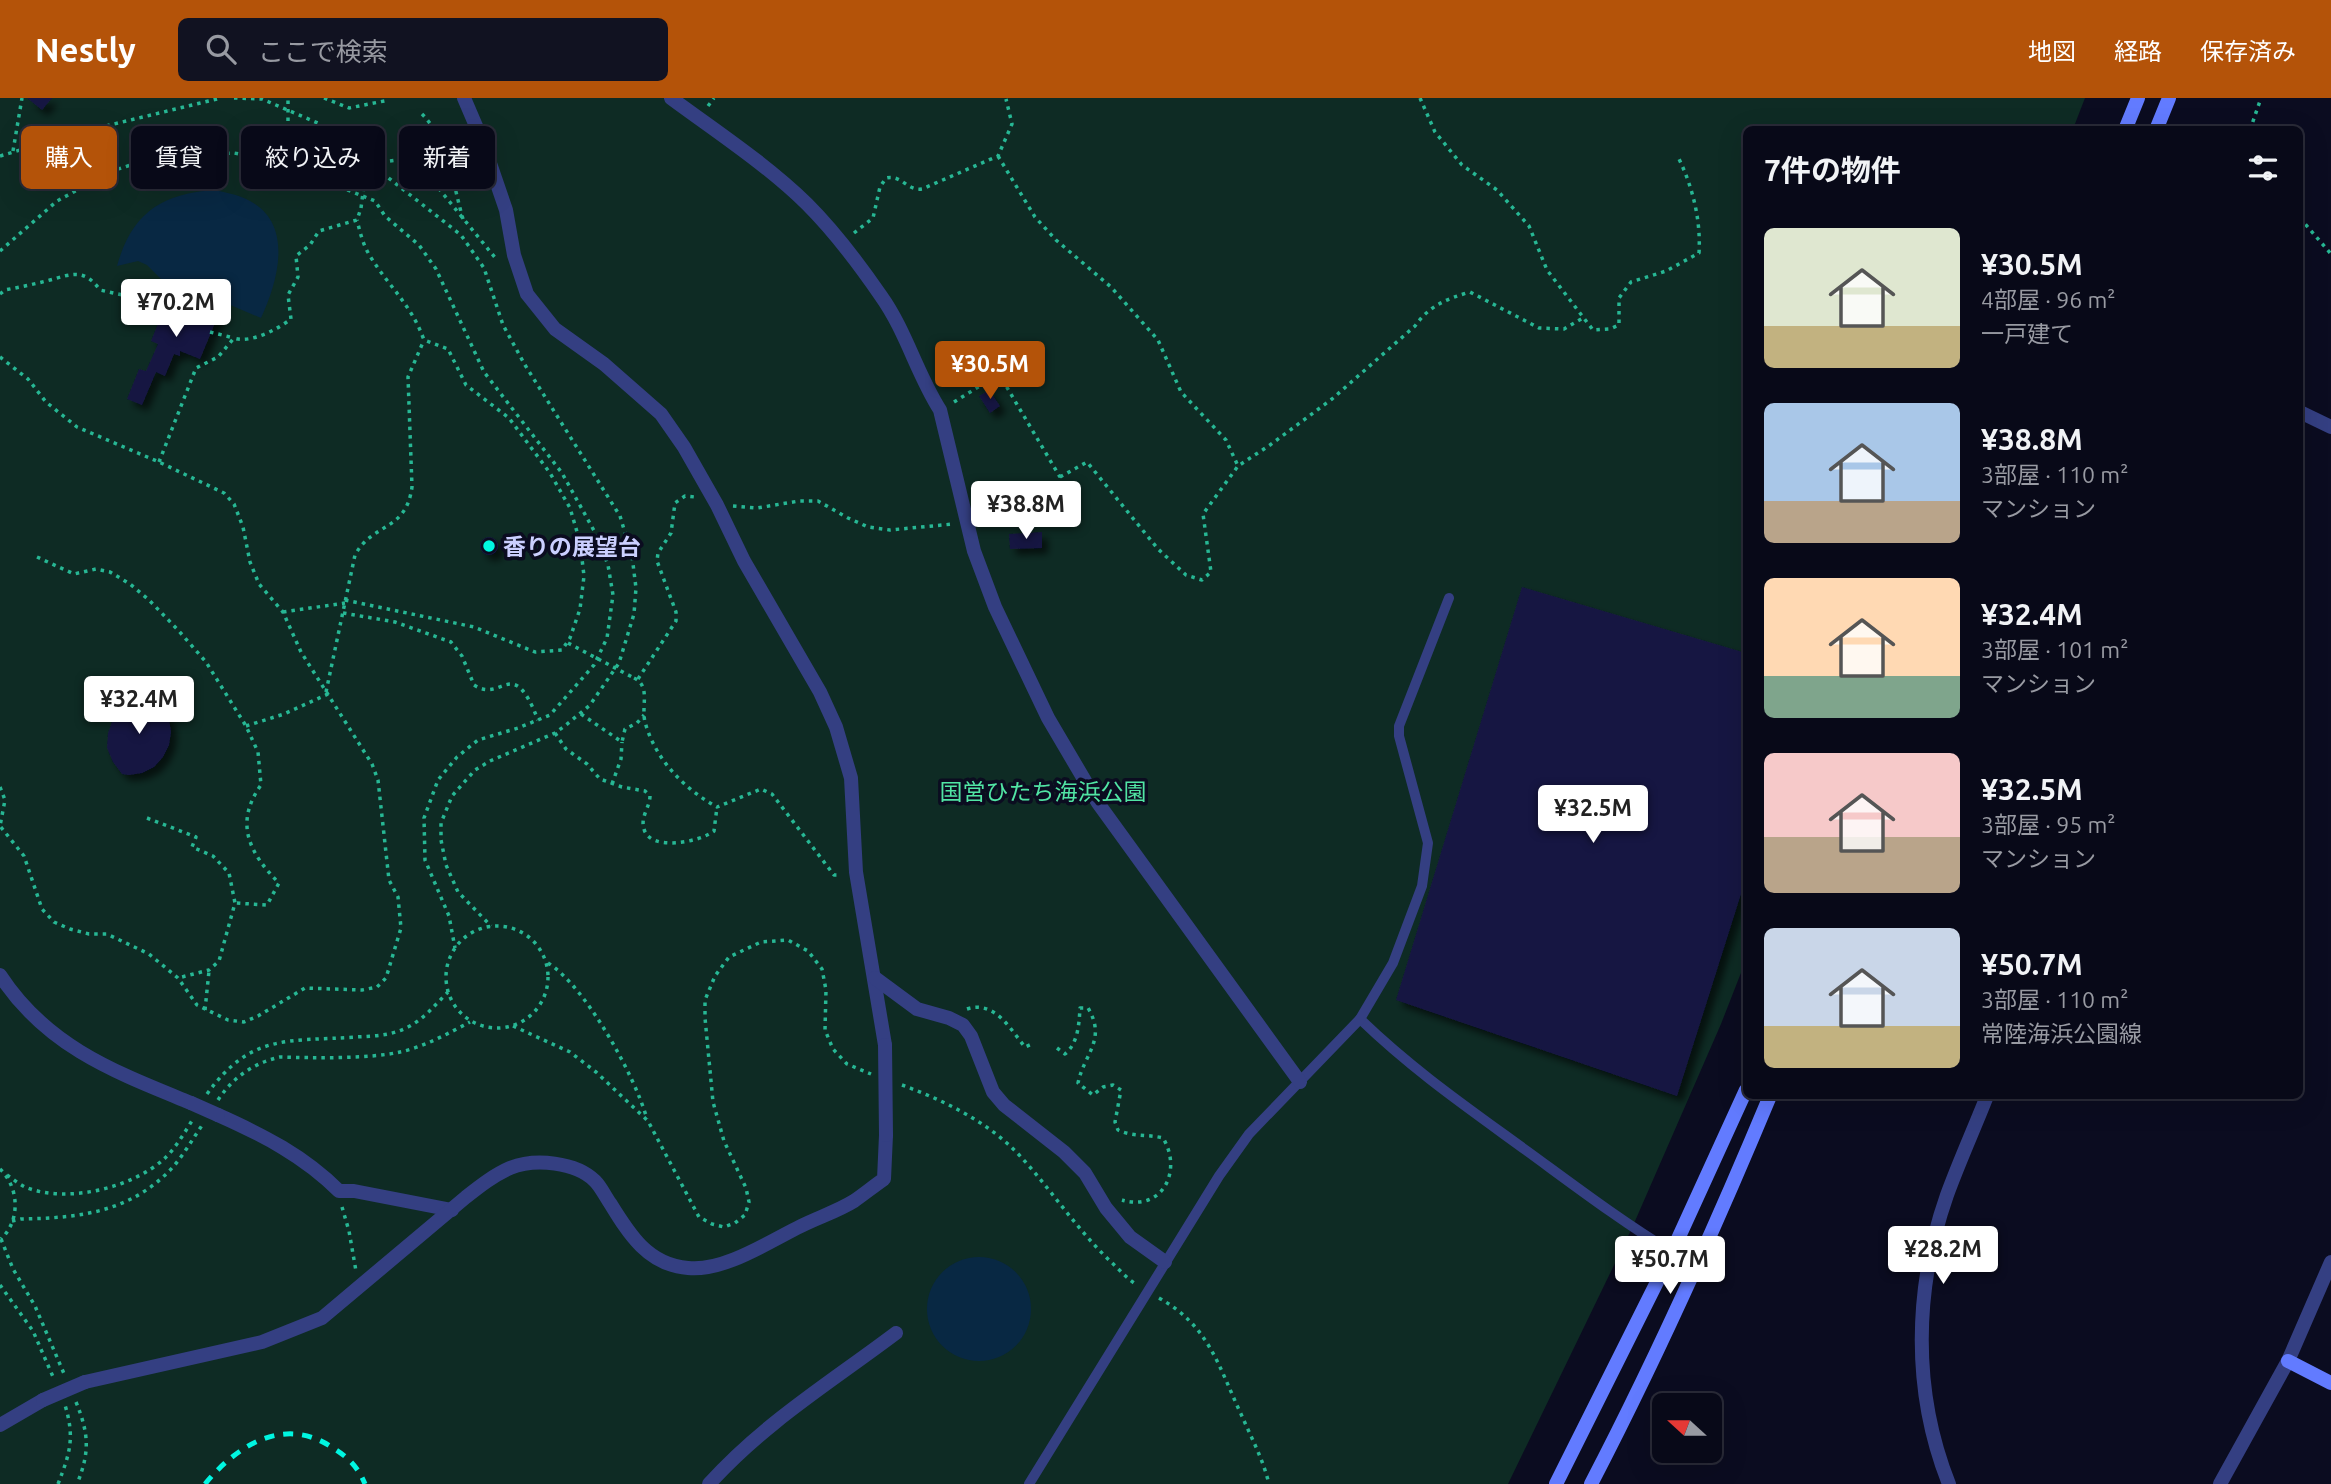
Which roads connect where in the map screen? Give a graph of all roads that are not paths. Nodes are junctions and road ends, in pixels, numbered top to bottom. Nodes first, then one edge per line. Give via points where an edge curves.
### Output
1 (464, 98) edge
2 (671, 98) edge
3 (2138, 98) edge
4 (2169, 98) edge
5 (2127, 126) edge
6 (2158, 126) edge
7 (2303, 413) edge
8 (2331, 427) edge
9 (1449, 598) dead end
10 (0, 975) edge
11 (875, 978) junction
12 (1360, 1019) junction
13 (1300, 1082) junction
14 (1743, 1097) edge
15 (1769, 1099) edge
16 (1986, 1099) edge
17 (452, 1210) junction
18 (1672, 1252) junction
19 (1165, 1262) junction
20 (2331, 1262) edge
21 (896, 1333) dead end
22 (2288, 1361) junction
23 (2331, 1383) edge
24 (0, 1426) edge
25 (709, 1484) edge
26 (1029, 1484) edge
27 (1556, 1484) edge
28 (1591, 1484) edge
29 (1949, 1484) edge
30 (2220, 1484) edge

1 - 11 street via 506,210 527,295 555,329 661,414 684,447 820,692 836,727 850,778 856,872
2 - 13 street via 805,202 883,298 940,410 974,551 1048,718 1098,803
3 - 5 main road
4 - 6 main road
7 - 8 street
9 - 12 lane via 1399,726 1428,843 1422,886 1393,963
10 - 17 street, bridge via 30,1013 61,1041 118,1074 261,1134 320,1172 339,1191
11 - 17 street, bridge via 885,1045 884,1178 854,1200 753,1251 709,1267 688,1268 645,1251 596,1182 579,1169 552,1163 512,1167
11 - 19 street via 917,1009 963,1025 993,1092 1004,1105 1064,1152 1085,1173 1130,1237
12 - 13 lane
12 - 18 lane via 1434,1085
13 - 19 lane via 1249,1134
14 - 18 main road
15 - 28 main road via 1643,1385
16 - 29 street via 1940,1219 1921,1317 1928,1416
17 - 24 street, bridge via 322,1318 262,1342 85,1382
18 - 27 main road
19 - 26 lane
20 - 22 street
21 - 25 street via 805,1397 730,1460
22 - 23 main road
22 - 30 street

